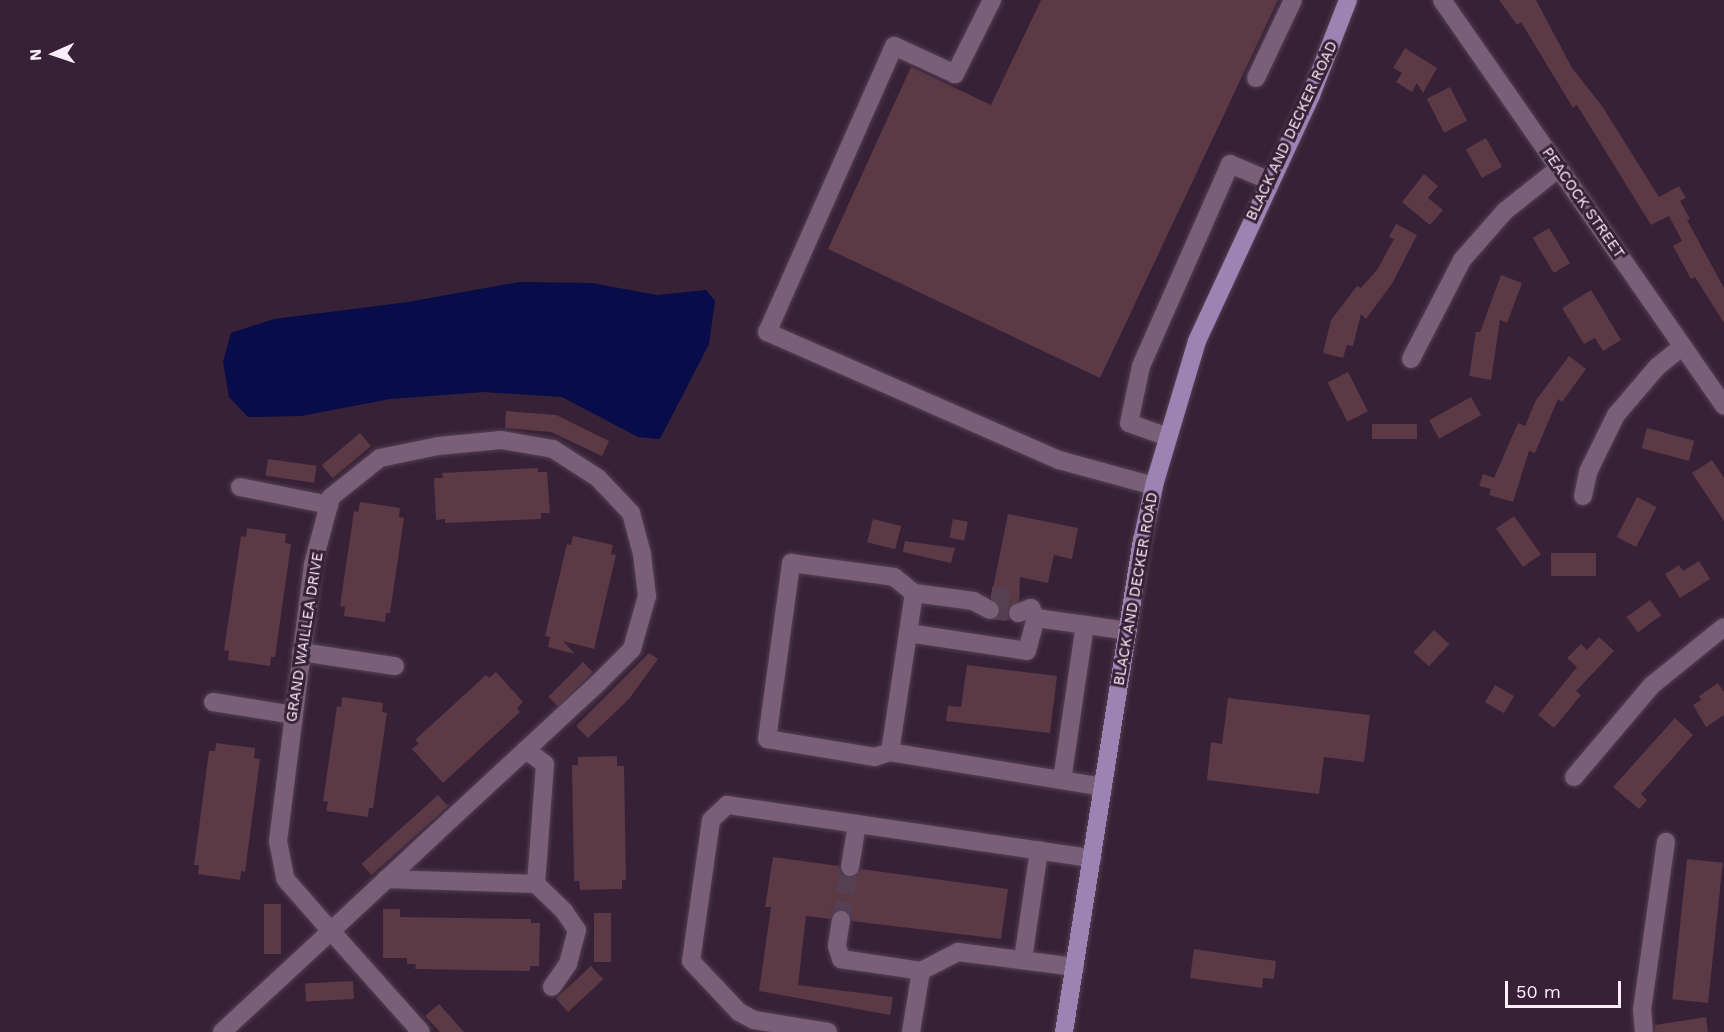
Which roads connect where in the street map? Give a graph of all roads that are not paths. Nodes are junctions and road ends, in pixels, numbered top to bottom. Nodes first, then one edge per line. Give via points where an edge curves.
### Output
1 (992, 0) edge
2 (1293, 0) edge
3 (1348, 0) edge
4 (1442, 0) edge
5 (1256, 78) dead end
6 (1559, 168) junction
7 (1270, 181) junction
8 (1683, 346) junction
9 (1411, 359) dead end
10 (1724, 405) edge
11 (1168, 438) junction
12 (1154, 486) junction
13 (240, 487) dead end
14 (1583, 496) dead end
15 (329, 505) junction
16 (914, 593) junction
17 (990, 603) tunnel mouth
18 (1085, 625) junction
19 (1724, 627) edge
20 (1128, 632) junction
21 (908, 633) junction
22 (301, 652) junction
23 (395, 666) dead end
24 (213, 702) dead end
25 (293, 714) junction
26 (526, 750) junction
27 (890, 752) junction
28 (1574, 777) dead end
29 (1062, 780) junction
30 (1103, 787) junction
31 (856, 824) junction
32 (1666, 842) dead end
33 (1039, 850) junction
34 (1092, 858) junction
35 (850, 867) tunnel mouth
36 (386, 879) junction
37 (536, 884) junction
38 (841, 920) tunnel mouth
39 (331, 931) junction
40 (1023, 959) junction
41 (1075, 967) junction
42 (921, 971) junction
43 (552, 987) dead end
44 (222, 1032) edge
45 (421, 1032) edge
46 (828, 1032) edge
47 (911, 1032) edge
48 (1064, 1032) edge
49 (1644, 1032) edge

1 - 12 street via 955,74 894,46 766,332 1059,460
2 - 5 street
3 - 7 main road, BLACK AND DECKER ROAD via 1330,51
4 - 6 street, PEACOCK STREET
6 - 8 street, PEACOCK STREET
6 - 9 street via 1505,211 1462,260
7 - 11 main road, BLACK AND DECKER ROAD via 1197,341
7 - 11 street via 1230,164 1141,366 1129,423
8 - 10 street, PEACOCK STREET
8 - 14 street via 1657,368 1616,415 1588,472
11 - 12 main road, BLACK AND DECKER ROAD
12 - 20 main road, BLACK AND DECKER ROAD
13 - 15 street
15 - 22 street, GRAND WAILLEA DRIVE via 313,564
15 - 26 street, GRAND WAILLEA DRIVE via 332,497 380,458 438,446 501,440 553,449 598,478 631,513 647,594 632,649
16 - 17 street
16 - 21 street
16 - 27 street via 894,577 791,563 767,739 875,757
18 - 20 street
18 - 21 street via 1026,609 1027,651
18 - 29 street
19 - 28 street via 1652,685
20 - 30 main road, BLACK AND DECKER ROAD
21 - 27 street
22 - 23 street
22 - 25 street, GRAND WAILLEA DRIVE
24 - 25 street
25 - 39 street, GRAND WAILLEA DRIVE via 278,841 285,878
26 - 36 street, GRAND WAILLEA DRIVE
26 - 37 street via 545,764
27 - 29 street
29 - 30 street
30 - 34 main road, BLACK AND DECKER ROAD
31 - 33 street
31 - 35 street
31 - 46 street via 727,805 711,820 691,961 739,1012 754,1020
32 - 49 street via 1642,1010
33 - 34 street
33 - 40 street
34 - 41 main road, BLACK AND DECKER ROAD
36 - 37 street
36 - 39 street, GRAND WAILLEA DRIVE
37 - 43 street via 577,930 568,964
38 - 42 street via 837,946 841,958
39 - 44 street, GRAND WAILLEA DRIVE
39 - 45 street, GRAND WAILLEA DRIVE
40 - 41 street
40 - 42 street via 958,952
41 - 48 main road, BLACK AND DECKER ROAD
42 - 47 street

